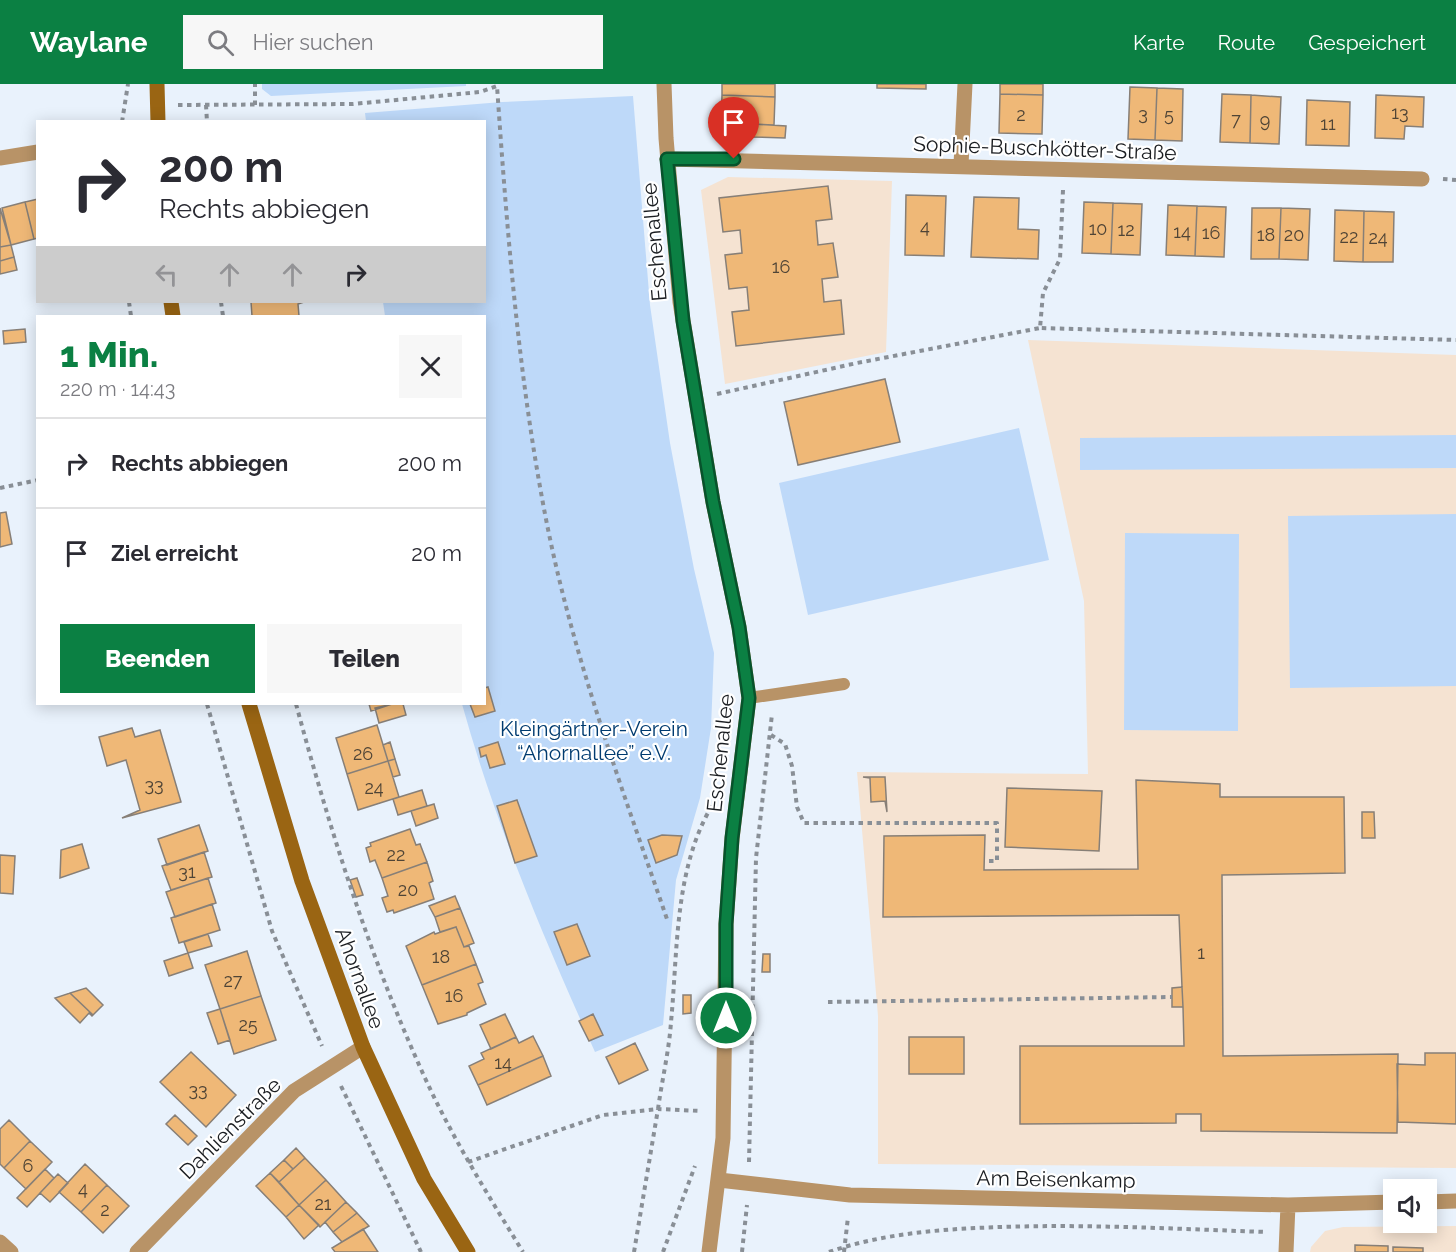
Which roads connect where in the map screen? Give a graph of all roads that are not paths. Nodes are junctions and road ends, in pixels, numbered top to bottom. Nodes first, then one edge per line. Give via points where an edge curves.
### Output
1 (157, 84) edge
2 (664, 84) edge
3 (965, 84) edge
4 (158, 120) edge
5 (36, 152) edge
6 (0, 158) edge
7 (667, 159) junction
8 (961, 165) junction
9 (1422, 179) dead end
10 (844, 684) dead end
11 (749, 698) junction
12 (249, 705) edge
13 (363, 1047) junction
14 (719, 1180) junction
15 (1456, 1201) edge
16 (1383, 1202) edge
17 (1437, 1202) edge
18 (1288, 1204) junction
19 (0, 1242) edge
20 (711, 1246) edge
21 (11, 1252) edge
22 (137, 1252) edge
23 (468, 1252) edge
24 (702, 1252) edge
25 (1286, 1252) edge

1 - 4 main road
2 - 7 street, Eschenallee
3 - 8 street
5 - 6 street
7 - 8 street, Sophie-Buschkötter-Straße
7 - 11 street, Eschenallee via 680,302
8 - 9 street, Sophie-Buschkötter-Straße
10 - 11 lane
11 - 14 street, Eschenallee via 726,924
12 - 13 main road, Ahornallee via 302,882
13 - 22 street, Dahlienstraße via 294,1091
13 - 23 main road, Ahornallee via 424,1179
14 - 18 street, Am Beisenkamp via 850,1196
14 - 20 street, Eschenallee
15 - 17 street
16 - 18 street, Am Beisenkamp
18 - 25 street
19 - 21 street
20 - 24 street

